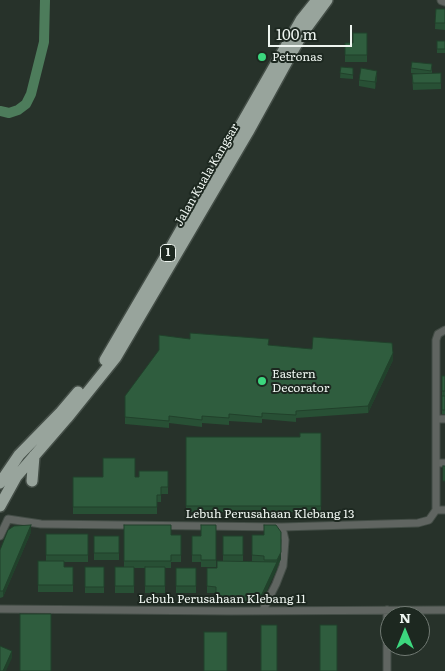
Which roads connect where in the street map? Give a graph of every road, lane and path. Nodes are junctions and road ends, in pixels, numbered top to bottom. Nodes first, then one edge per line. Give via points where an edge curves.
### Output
1 (316, 0) edge
2 (327, 0) edge
3 (445, 330) edge
4 (436, 375) junction
5 (445, 375) edge
6 (436, 419) junction
7 (445, 419) edge
8 (34, 456) junction
9 (436, 463) junction
10 (445, 463) edge
11 (32, 481) dead end
12 (0, 483) edge
13 (0, 506) edge
14 (436, 510) junction
15 (445, 510) edge
16 (282, 527) junction
17 (0, 536) edge
18 (0, 609) edge
19 (263, 610) junction
20 (380, 610) edge
21 (430, 610) edge
22 (445, 610) edge
23 (387, 656) edge
24 (387, 671) edge

1 - 12 highway, Jalan Kuala Kangsar / 1 via 301,20 106,358 61,412 19,455
2 - 8 highway, Jalan Kuala Kangsar / 1 via 302,34 116,356
3 - 4 street via 438,334 436,340
4 - 5 street
4 - 6 street
6 - 7 street
6 - 9 street
8 - 11 highway
8 - 13 highway, Jalan Kuala Kangsar / 1 via 16,477
9 - 10 street
9 - 14 street
14 - 15 street
14 - 16 street, Lebuh Perusahaan Klebang 13 via 429,520 418,523
16 - 17 street, Lebuh Perusahaan Klebang 13 via 41,524 8,519
16 - 19 street via 285,540 283,566
18 - 19 street, Lebuh Perusahaan Klebang 11
19 - 20 street, Lebuh Perusahaan Klebang 11
21 - 22 street, Lebuh Perusahaan Klebang 11
23 - 24 street

